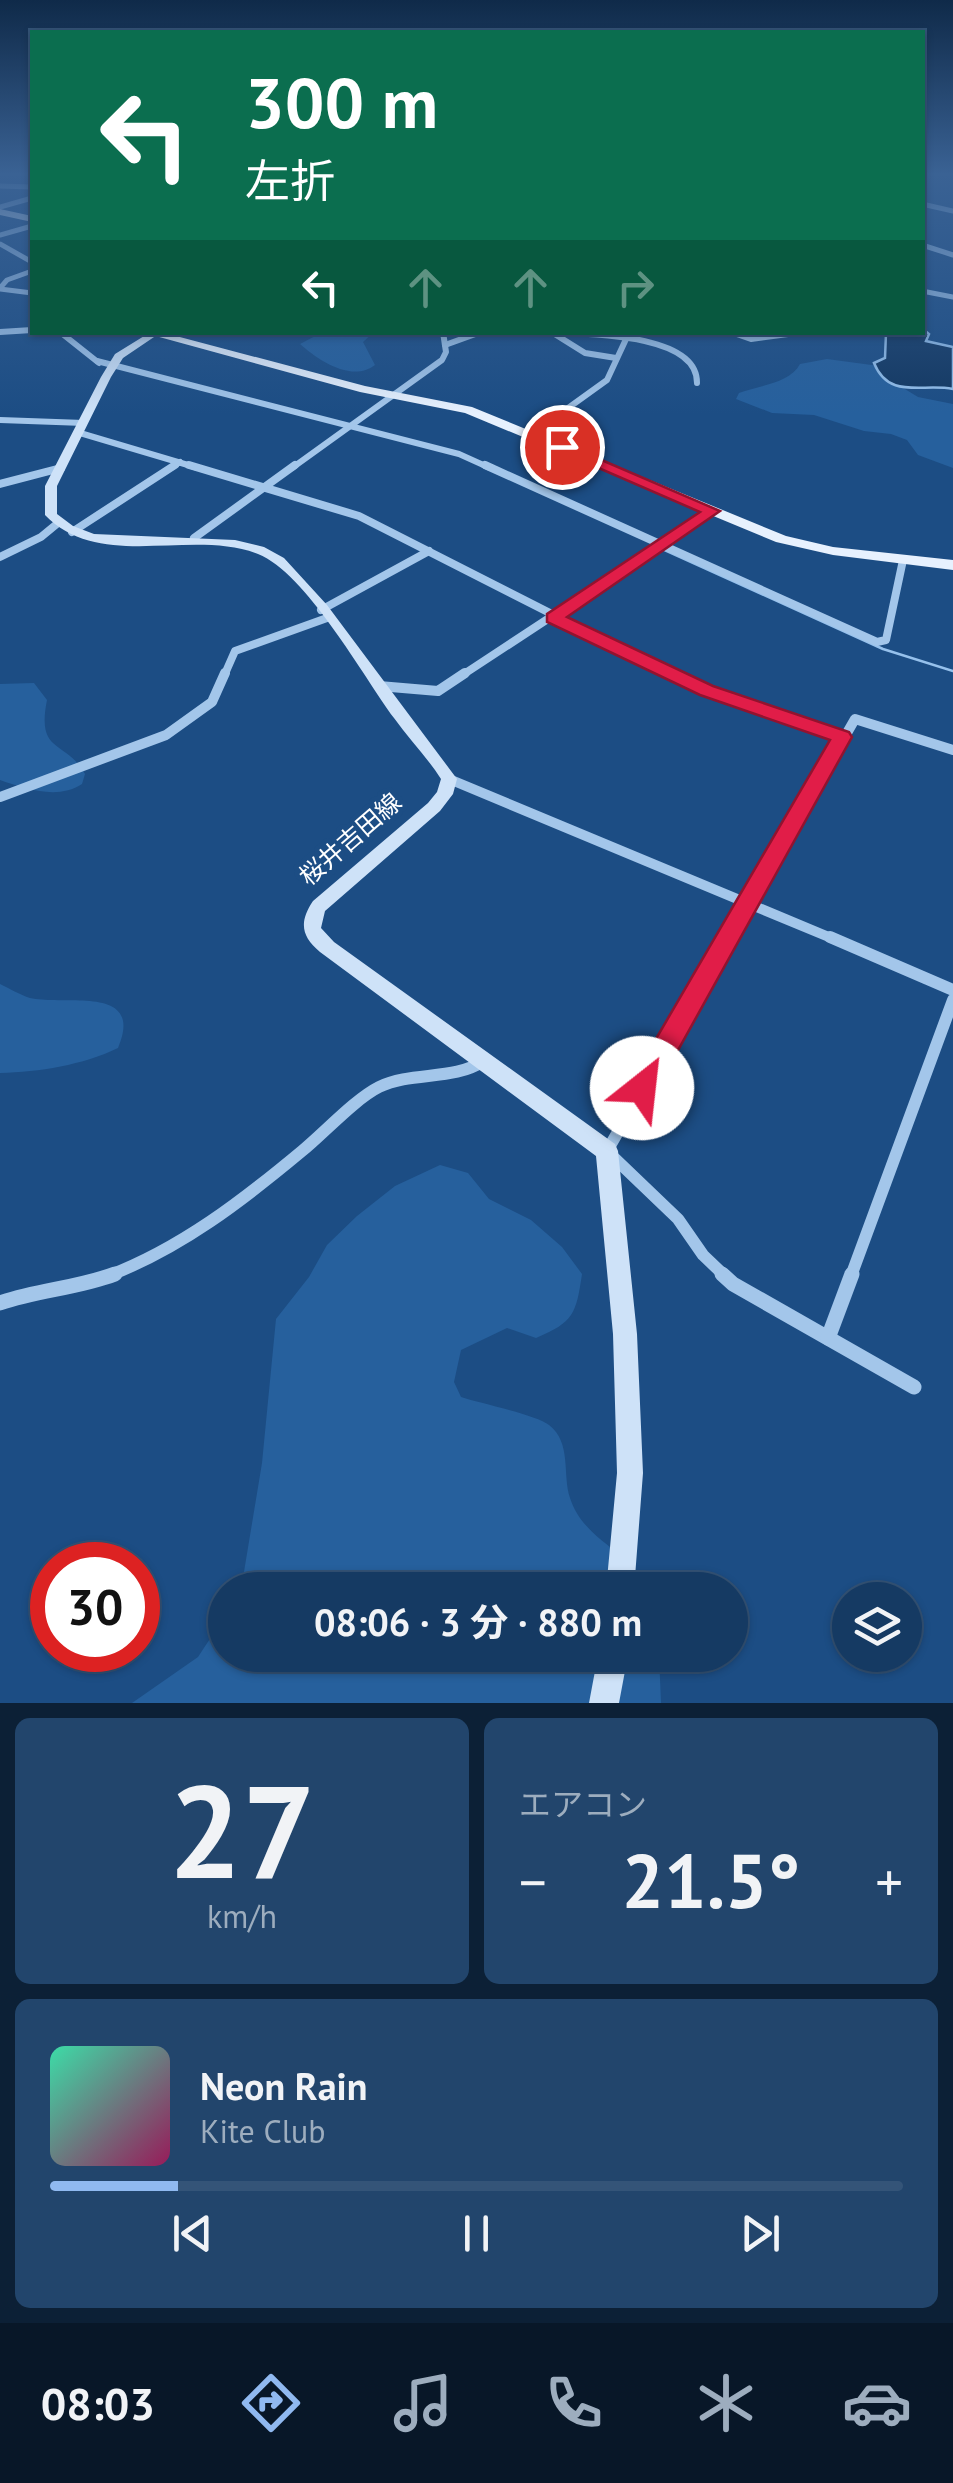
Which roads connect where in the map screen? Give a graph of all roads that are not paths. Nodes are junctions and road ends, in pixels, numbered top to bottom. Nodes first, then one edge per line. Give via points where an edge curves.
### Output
1 (30, 272) edge
2 (0, 288) edge
3 (30, 293) edge
4 (925, 294) edge
5 (953, 298) edge
6 (30, 330) edge
7 (0, 332) edge
8 (64, 335) edge
9 (153, 335) edge
10 (159, 335) edge
11 (444, 335) edge
12 (473, 335) edge
13 (555, 335) edge
14 (590, 335) edge
15 (741, 335) edge
16 (782, 335) edge
17 (627, 337) junction
18 (445, 345) junction
19 (616, 358) junction
20 (97, 361) junction
21 (115, 362) junction
22 (106, 377) junction
23 (697, 383) dead end
24 (392, 396) junction
25 (0, 420) edge
26 (350, 425) junction
27 (82, 428) junction
28 (532, 434) junction
29 (180, 462) junction
30 (61, 468) junction
31 (0, 484) edge
32 (262, 488) junction
33 (712, 511) junction
34 (58, 523) junction
35 (72, 532) junction
36 (194, 538) junction
37 (661, 545) junction
38 (428, 550) junction
39 (0, 557) edge
40 (903, 560) junction
41 (953, 565) edge
42 (324, 614) junction
43 (554, 618) junction
44 (379, 686) junction
45 (842, 737) junction
46 (953, 750) edge
47 (448, 779) junction
48 (0, 797) edge
49 (748, 901) junction
50 (953, 990) edge
51 (953, 1000) edge
52 (484, 1060) junction
53 (606, 1151) junction
54 (0, 1303) edge
55 (828, 1338) junction
56 (914, 1387) dead end
57 (622, 1572) edge
58 (610, 1672) edge
59 (604, 1703) edge

1 - 2 street
2 - 3 street
4 - 5 street
6 - 7 street
8 - 20 street
9 - 21 main road
10 - 24 main road
11 - 18 street
12 - 18 street
13 - 19 street via 585,353
14 - 17 street
15 - 16 street
17 - 19 street
17 - 23 street via 687,355
18 - 24 street via 442,360
19 - 28 street via 612,374 594,392
20 - 21 street
20 - 22 street
21 - 22 main road
21 - 26 street
22 - 27 main road
24 - 26 street
24 - 28 main road via 457,407
25 - 27 street
26 - 32 street
26 - 37 street via 459,454
27 - 29 street
27 - 30 main road
28 - 33 main road
29 - 32 street
29 - 35 street
30 - 31 street
30 - 34 main road via 48,498
32 - 36 street
32 - 38 street via 359,516
33 - 37 street
33 - 40 main road via 797,544
34 - 35 main road
34 - 39 street
35 - 36 main road via 126,540
36 - 42 main road via 272,556 296,575
37 - 40 street via 877,642 886,640
37 - 43 street
38 - 42 street
38 - 43 street
40 - 41 main road
42 - 44 main road
42 - 48 street via 236,652 212,702 166,735
43 - 44 street via 438,691
43 - 45 street via 706,691
44 - 47 main road
45 - 46 street via 855,718
45 - 49 street
47 - 49 street
47 - 52 main road, 桜井吉田線 via 434,808 319,906 310,927 326,947
49 - 50 street
49 - 53 street
51 - 55 street
52 - 53 main road, 桜井吉田線
52 - 54 street via 470,1070 378,1087 252,1193 157,1258 96,1281
53 - 55 street via 660,1200 733,1284
53 - 57 main road via 628,1410
55 - 56 street
58 - 59 main road

